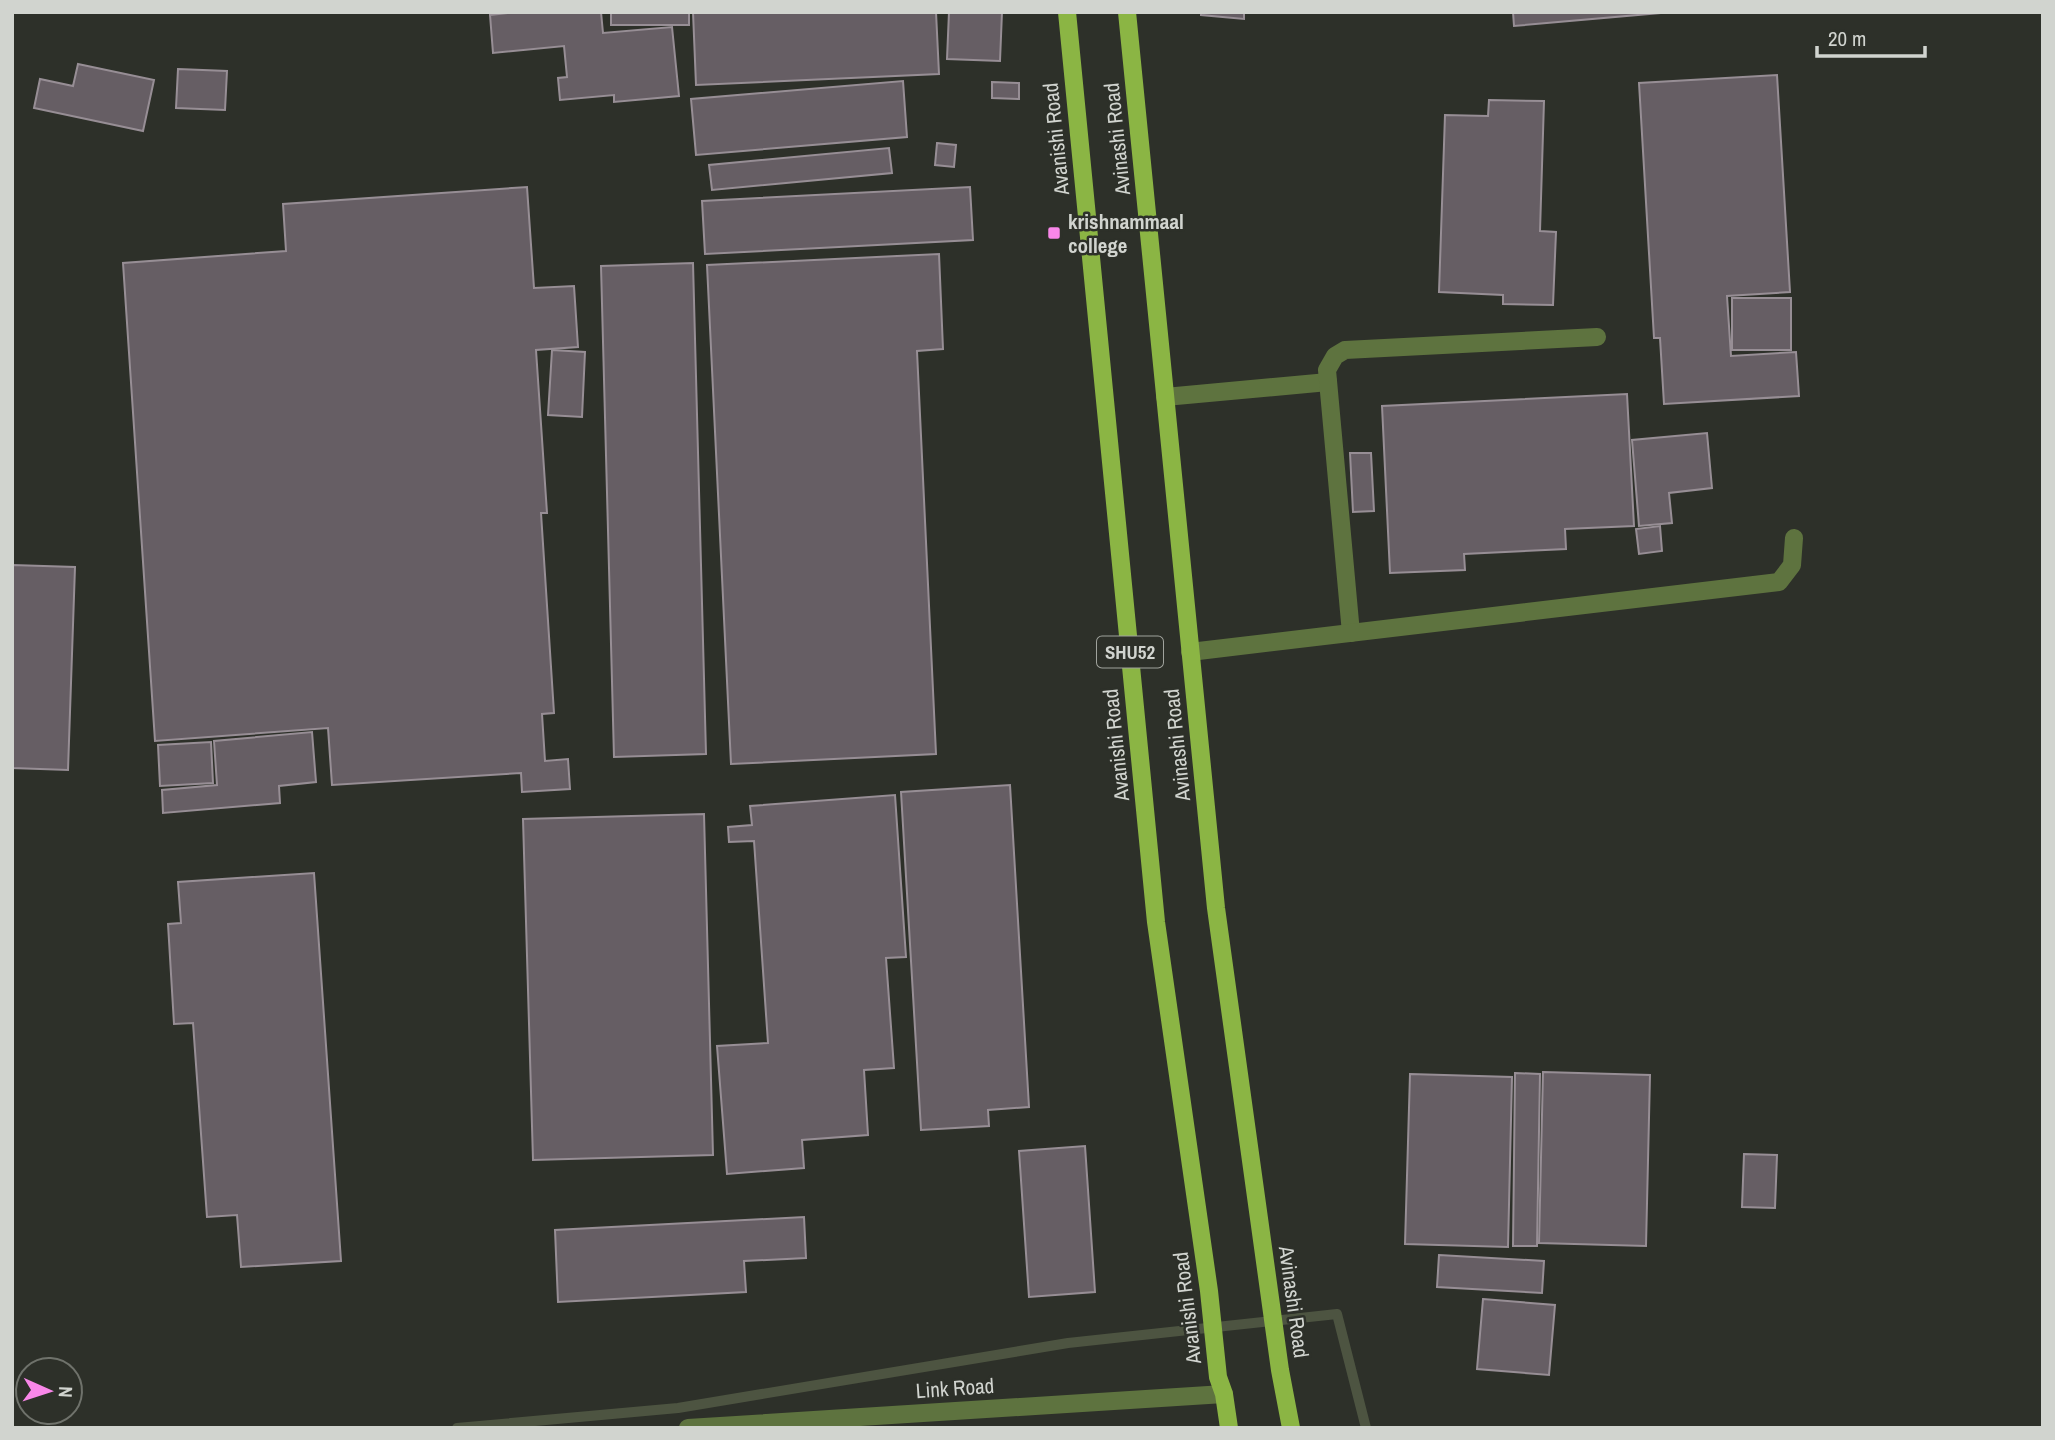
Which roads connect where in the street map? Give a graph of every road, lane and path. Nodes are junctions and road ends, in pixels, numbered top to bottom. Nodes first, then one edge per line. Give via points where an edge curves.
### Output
1 (1067, 12) edge
2 (1127, 12) edge
3 (1597, 337) dead end
4 (1328, 382) junction
5 (1165, 397) junction
6 (1794, 538) dead end
7 (1351, 633) junction
8 (1190, 652) junction
9 (1221, 1386) junction
10 (688, 1428) edge
11 (1229, 1428) edge
12 (1291, 1428) edge

1 - 9 main road, Avanishi Road / SHU52 via 1156,922
2 - 5 main road, Avinashi Road / SHU52
3 - 4 street via 1345,350 1327,370
4 - 5 street
4 - 7 street
5 - 8 main road, Avinashi Road / SHU52
6 - 7 street via 1792,565 1779,582
7 - 8 street
8 - 12 main road, Avinashi Road / SHU52 via 1216,908
9 - 10 street, Link Road
9 - 11 main road, Avanishi Road / SHU52

